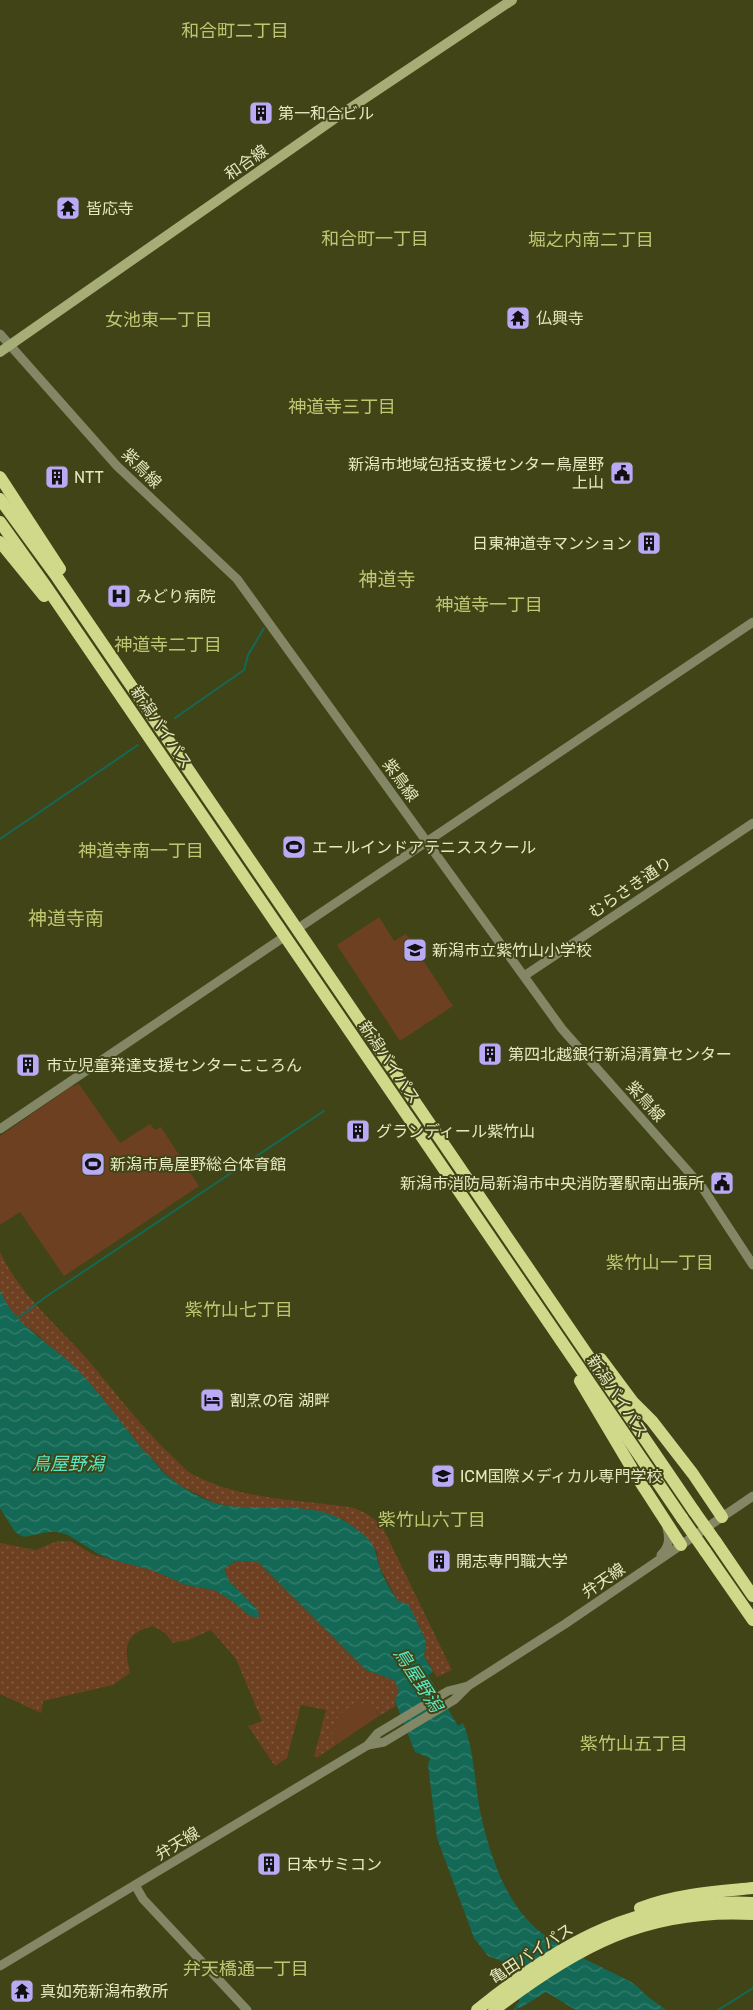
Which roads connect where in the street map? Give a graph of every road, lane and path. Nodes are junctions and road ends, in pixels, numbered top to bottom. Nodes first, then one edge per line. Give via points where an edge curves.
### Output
1 (512, 0) edge
2 (0, 334) edge
3 (10, 345) junction
4 (0, 352) edge
5 (0, 476) edge
6 (0, 499) edge
7 (0, 522) edge
8 (0, 542) edge
9 (753, 622) edge
10 (88, 648) junction
11 (138, 696) junction
12 (753, 823) edge
13 (428, 842) junction
14 (303, 925) dead end
15 (281, 939) dead end
16 (524, 976) junction
17 (0, 1129) edge
18 (753, 1265) edge
19 (555, 1306) junction
20 (542, 1314) junction
21 (753, 1496) edge
22 (722, 1517) junction
23 (663, 1518) junction
24 (681, 1545) junction
25 (648, 1567) junction
26 (753, 1596) edge
27 (753, 1620) edge
28 (468, 1686) junction
29 (368, 1746) junction
30 (135, 1885) junction
31 (753, 1888) edge
32 (753, 1903) edge
33 (714, 1913) junction
34 (753, 1914) edge
35 (753, 1922) edge
36 (580, 1943) junction
37 (0, 1966) edge
38 (247, 2010) edge
39 (477, 2010) edge
40 (494, 2010) edge

1 - 3 main road, 和合線
2 - 3 street, 紫鳥線
3 - 4 main road, 和合線
3 - 13 street, 紫鳥線 via 124,473 237,579
5 - 11 highway
6 - 11 highway, 新潟バイパス
7 - 10 highway, 新潟バイパス
8 - 10 highway
9 - 13 street
10 - 20 highway, 新潟バイパス
11 - 19 highway, 新潟バイパス
12 - 16 street, むらさき通り
13 - 14 street
13 - 16 street, 紫鳥線
15 - 17 street
16 - 18 street, 紫鳥線 via 572,1042 702,1187
19 - 22 highway via 582,1334 652,1422
19 - 26 highway, 新潟バイパス, bridge
20 - 23 highway via 594,1408
20 - 27 highway, 新潟バイパス, bridge
21 - 22 street, 弁天線
22 - 24 street, 弁天線
23 - 24 highway
23 - 25 street via 670,1537 666,1550
24 - 25 street, 弁天線
25 - 28 street, 弁天線
28 - 29 street via 454,1700 384,1742
28 - 29 street via 448,1691 378,1733
29 - 30 street, 弁天線
30 - 37 street, 弁天線
30 - 38 street via 143,1899
31 - 36 highway via 662,1900 615,1916
32 - 36 highway, 亀田バイパス via 672,1907 619,1922
33 - 34 highway, 亀田バイパス
33 - 35 highway
33 - 36 highway, 亀田バイパス via 654,1922
36 - 39 highway, 亀田バイパス via 539,1963
36 - 40 highway, 亀田バイパス

